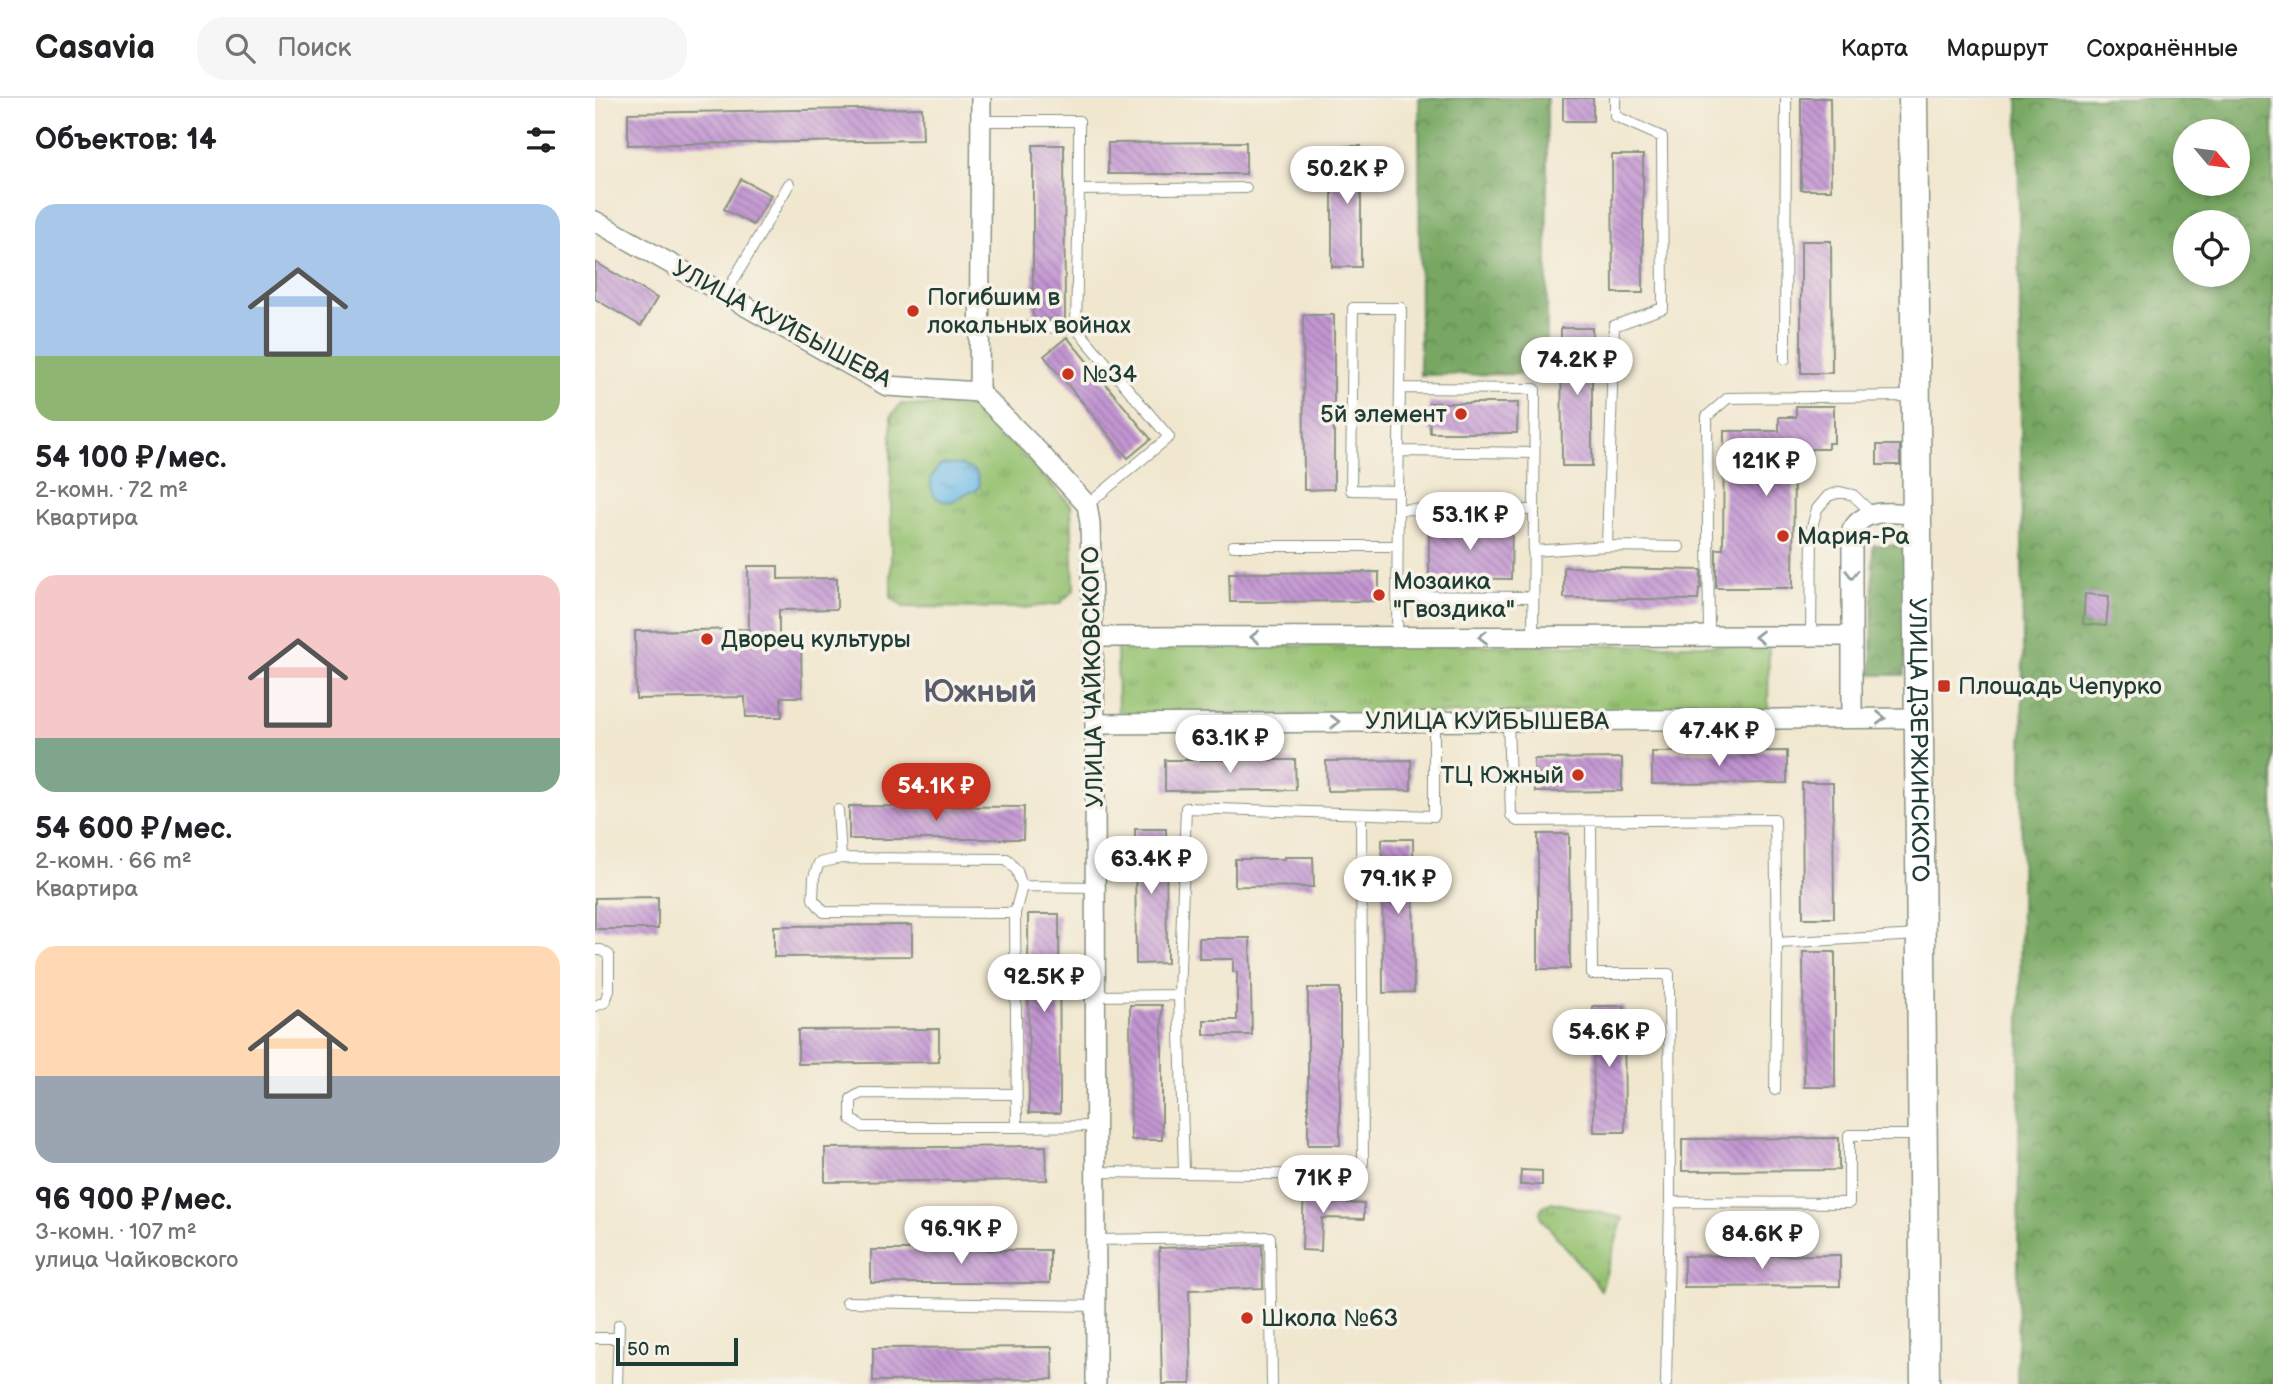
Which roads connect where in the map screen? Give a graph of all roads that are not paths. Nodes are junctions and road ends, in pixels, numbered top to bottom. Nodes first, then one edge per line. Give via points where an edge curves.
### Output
1 (981, 98) edge
2 (1615, 98) edge
3 (1786, 98) edge
4 (1913, 98) edge
5 (982, 121) junction
6 (789, 184) dead end
7 (1246, 188) dead end
8 (1079, 190) junction
9 (595, 221) edge
10 (725, 295) junction
11 (980, 326) junction
12 (1076, 328) junction
13 (1785, 359) dead end
14 (1400, 388) junction
15 (979, 393) junction
16 (1917, 396) junction
17 (1399, 452) junction
18 (1534, 453) junction
19 (1398, 491) junction
20 (1087, 505) junction
21 (1398, 509) junction
22 (1534, 510) junction
23 (1872, 513) junction
24 (1919, 514) junction
25 (1233, 546) dead end
26 (1398, 546) junction
27 (1607, 546) junction
28 (1679, 547) dead end
29 (1533, 551) junction
30 (1397, 596) junction
31 (1533, 597) junction
32 (1811, 636) junction
33 (1852, 636) junction
34 (1094, 637) junction
35 (1397, 637) junction
36 (1532, 637) junction
37 (1709, 637) junction
38 (1852, 718) junction
39 (1920, 719) junction
40 (1434, 721) junction
41 (1508, 721) junction
42 (1095, 724) junction
43 (838, 810) dead end
44 (1361, 814) junction
45 (1591, 821) junction
46 (841, 858) junction
47 (1022, 886) junction
48 (1096, 887) junction
49 (1015, 913) junction
50 (1921, 935) junction
51 (1777, 943) junction
52 (595, 950) edge
53 (1179, 995) junction
54 (1096, 996) junction
55 (595, 1006) edge
56 (1775, 1090) dead end
57 (1017, 1094) junction
58 (1096, 1126) junction
59 (1017, 1127) junction
60 (1923, 1135) junction
61 (1096, 1172) junction
62 (1184, 1172) junction
63 (1670, 1202) junction
64 (1096, 1240) junction
65 (847, 1302) dead end
66 (1096, 1306) junction
67 (619, 1325) dead end
68 (595, 1338) edge
69 (618, 1338) junction
70 (617, 1384) edge
71 (1096, 1384) edge
72 (1272, 1384) edge
73 (1666, 1384) edge
74 (1925, 1384) edge

1 - 5 street
2 - 27 lane via 1615,116 1662,137 1663,308 1614,326
3 - 13 lane
4 - 16 main road, УЛИЦА ДЗЕРЖИНСКОГО
5 - 8 lane via 1079,121
5 - 11 street
6 - 10 lane
7 - 8 lane
8 - 12 lane
9 - 10 street, УЛИЦА КУЙБЫШЕВА
10 - 15 street, УЛИЦА КУЙБЫШЕВА via 887,386
11 - 12 lane
11 - 15 street
12 - 20 lane via 1170,437
14 - 17 lane
14 - 18 lane via 1535,389
14 - 19 lane via 1401,308 1353,308 1351,490
15 - 20 street
16 - 24 main road, УЛИЦА ДЗЕРЖИНСКОГО
16 - 37 lane via 1728,398 1707,416
17 - 18 lane
17 - 19 lane
18 - 22 lane
19 - 21 lane
20 - 34 street, УЛИЦА ЧАЙКОВСКОГО
21 - 22 lane
21 - 26 lane
22 - 29 lane
23 - 24 street
23 - 32 lane via 1853,495 1840,492 1828,496 1817,509 1812,527
23 -> 33 street via 1858,520 1852,530
24 - 39 main road, УЛИЦА ДЗЕРЖИНСКОГО
25 - 26 lane
26 - 30 lane
27 - 28 lane
27 - 29 lane
29 - 31 lane
30 - 31 lane
30 - 35 lane
31 - 36 lane
32 - 33 street
32 -> 37 street
33 - 38 street
35 -> 34 street
34 - 42 street, УЛИЦА ЧАЙКОВСКОГО
36 -> 35 street
36 - 37 street
38 -> 39 street, УЛИЦА КУЙБЫШЕВА
38 - 41 street, УЛИЦА КУЙБЫШЕВА
39 - 50 main road, УЛИЦА ДЗЕРЖИНСКОГО
40 - 41 street, УЛИЦА КУЙБЫШЕВА
42 -> 40 street, УЛИЦА КУЙБЫШЕВА
40 - 44 lane via 1434,816
41 - 45 lane via 1511,815 1517,821
42 - 48 street, УЛИЦА ЧАЙКОВСКОГО
43 - 46 lane
44 - 53 lane via 1185,808
44 - 62 lane via 1363,1163 1341,1175
45 - 51 lane via 1775,819
45 - 63 lane via 1593,974 1669,974
46 - 47 lane via 1007,859
46 - 49 lane via 819,863 814,877 813,900 824,912
47 - 48 lane
47 - 49 lane
48 - 54 street, УЛИЦА ЧАЙКОВСКОГО
49 - 57 lane
50 - 51 lane
50 - 60 main road, УЛИЦА ДЗЕРЖИНСКОГО
51 - 56 lane
52 - 55 lane via 609,956 609,990 605,1002
53 - 54 lane
53 - 62 lane
54 - 58 street, УЛИЦА ЧАЙКОВСКОГО
57 - 59 lane
57 - 59 lane via 861,1093 851,1099 851,1119 863,1127
58 - 59 lane
58 - 61 street, УЛИЦА ЧАЙКОВСКОГО
60 - 63 lane via 1849,1135 1849,1203
60 - 74 main road, УЛИЦА ДЗЕРЖИНСКОГО
61 - 62 lane
61 - 64 street, УЛИЦА ЧАЙКОВСКОГО
63 - 73 lane
64 - 66 street, УЛИЦА ЧАЙКОВСКОГО
64 - 72 lane via 1270,1237
65 - 66 lane
66 - 71 street, УЛИЦА ЧАЙКОВСКОГО
67 - 69 lane
68 - 69 lane
69 - 70 lane

